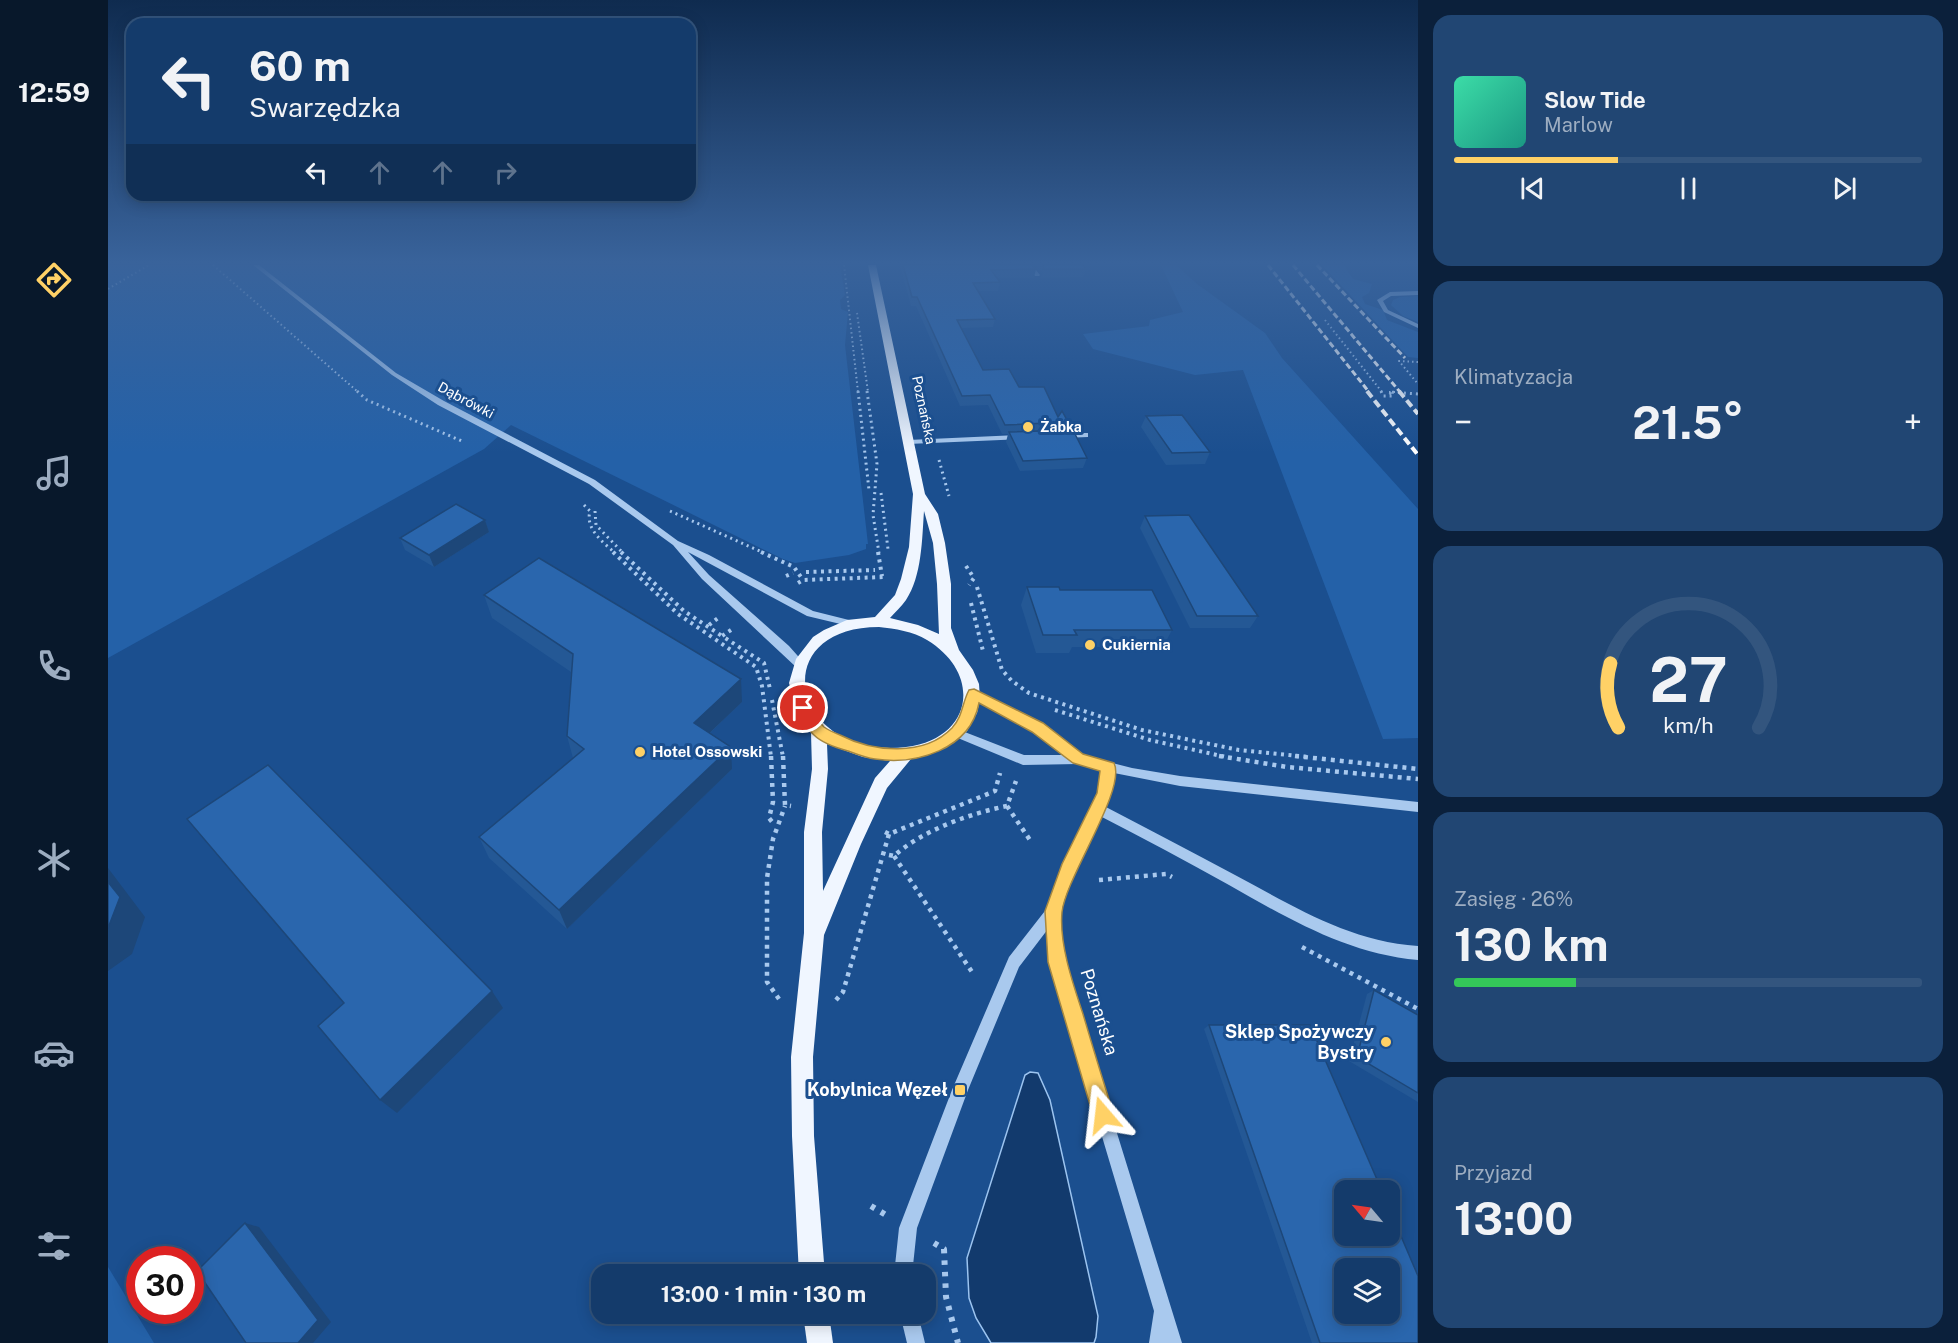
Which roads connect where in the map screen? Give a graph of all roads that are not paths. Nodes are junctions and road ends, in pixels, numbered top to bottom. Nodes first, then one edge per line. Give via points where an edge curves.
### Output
1 (335, 328) edge
2 (885, 328) edge
3 (1085, 435) dead end
4 (1054, 436) edge
5 (1023, 437) edge
6 (908, 442) junction
7 (919, 494) junction
8 (675, 543) junction
9 (879, 622) junction
10 (853, 624) junction
11 (952, 650) junction
12 (800, 664) junction
13 (974, 694) junction
14 (819, 731) junction
15 (957, 732) junction
16 (905, 754) junction
17 (1078, 759) junction
18 (1109, 767) junction
19 (1418, 807) edge
20 (1098, 809) junction
21 (1053, 911) junction
22 (814, 933) junction
23 (1418, 953) edge
24 (811, 1264) edge
25 (904, 1264) edge
26 (1162, 1311) junction
27 (817, 1324) edge
28 (911, 1324) edge
29 (820, 1343) edge
30 (916, 1343) edge
31 (1158, 1343) edge
32 (1173, 1343) edge

1 - 8 street, Dąbrówki via 394,374 592,482
2 - 6 main road, Poznańska
3 - 4 street
5 - 6 street
6 - 7 main road, Poznańska
7 - 9 main road, Poznańska via 908,579 901,597
7 - 11 main road, Poznańska via 932,514 939,543 944,628
8 - 10 street, Dąbrówki via 810,614
8 - 12 street, Dąbrówki via 694,568 774,636
9 - 10 main road
9 - 11 main road via 923,632
10 - 12 main road via 830,632 811,646
11 - 13 main road via 966,669
12 - 14 main road via 796,685 803,708
13 - 15 main road via 970,713
13 - 17 street via 1038,728
14 - 16 main road via 873,753
14 - 22 main road via 820,769 813,832
15 - 16 main road via 934,748
15 - 17 street via 1023,760
16 - 22 main road via 881,783
17 - 18 street
18 - 19 street via 1180,781
18 - 20 street, Poznańska
20 - 21 street, Poznańska via 1070,864
20 - 23 street via 1311,924 1357,941
21 - 25 street via 1014,962 908,1228
21 - 26 street, Poznańska via 1058,962
22 - 24 main road via 802,1057
26 - 31 street
26 - 32 street, Poznańska
27 - 29 main road
28 - 30 street

